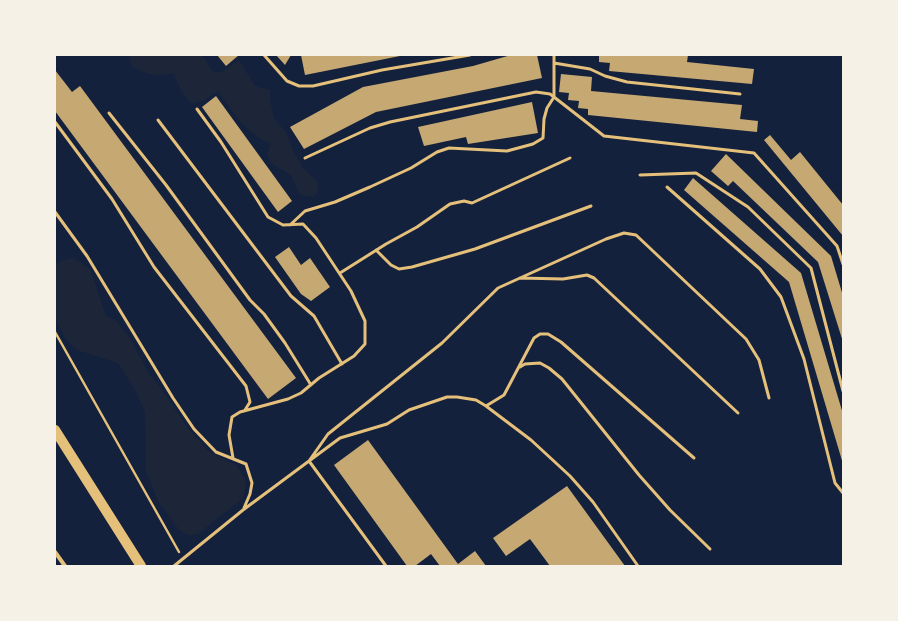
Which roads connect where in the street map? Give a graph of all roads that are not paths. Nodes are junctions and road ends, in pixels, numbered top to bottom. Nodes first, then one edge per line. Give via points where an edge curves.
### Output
1 (264, 55) edge
2 (470, 55) edge
3 (554, 55) edge
4 (554, 63) junction
5 (740, 94) dead end
6 (554, 96) junction
7 (197, 109) dead end
8 (109, 113) dead end
9 (158, 120) dead end
10 (55, 122) edge
11 (305, 158) dead end
12 (570, 158) dead end
13 (640, 175) dead end
14 (667, 187) dead end
15 (591, 206) dead end
16 (55, 212) edge
17 (290, 224) junction
18 (376, 250) junction
19 (843, 264) edge
20 (340, 273) junction
21 (519, 278) junction
22 (342, 364) junction
23 (520, 367) junction
24 (311, 385) junction
25 (843, 391) edge
26 (769, 398) dead end
27 (486, 406) junction
28 (245, 410) junction
29 (738, 413) dead end
30 (55, 430) edge
31 (233, 458) junction
32 (694, 458) dead end
33 (309, 461) junction
34 (843, 493) edge
35 (243, 510) junction
36 (710, 549) dead end
37 (55, 552) edge
38 (65, 566) edge
39 (141, 566) edge
40 (174, 566) edge
41 (386, 566) edge
42 (638, 566) edge

1 - 2 lane via 287,81 299,86 313,86 382,70
3 - 4 lane
4 - 5 lane via 590,69 627,82
4 - 6 lane
6 - 11 lane via 536,92 390,122 370,128
6 - 17 lane via 545,114 544,138 533,144 507,151 449,148 370,187 305,211
6 - 19 lane via 604,136 754,153 837,246
7 - 17 lane via 222,142 268,217 283,225
8 - 24 lane via 166,185 250,300 264,314
9 - 22 lane via 291,296 314,316
10 - 28 lane via 112,199 154,267 246,386 250,402
12 - 18 lane via 472,203 464,201 450,204 417,227
13 - 25 lane via 696,173 748,207 811,268
14 - 34 lane via 760,269 781,297 804,359 835,483
15 - 18 lane via 475,249 412,267 399,269 391,265
16 - 31 lane via 87,256 194,429 216,452
17 - 20 lane via 303,224
18 - 20 lane
20 - 22 lane via 352,291 365,321 365,344
21 - 26 lane via 606,239 624,233 636,235 746,339 758,360
21 - 29 lane via 587,275 594,278
21 - 33 lane via 498,288 442,343 328,434
22 - 24 lane
23 - 27 lane via 504,395
23 - 32 lane via 534,338 540,334 555,337
23 - 36 lane via 540,363 562,379 636,471 670,510
24 - 28 lane via 302,393 288,399
27 - 33 lane via 476,400 448,397 409,410 387,424 340,438
27 - 42 lane via 531,440 570,476 593,502
28 - 31 lane via 232,417 229,435
30 - 39 main road
31 - 35 lane via 246,464 252,483
33 - 35 lane
33 - 41 lane
35 - 40 lane
37 - 38 street

